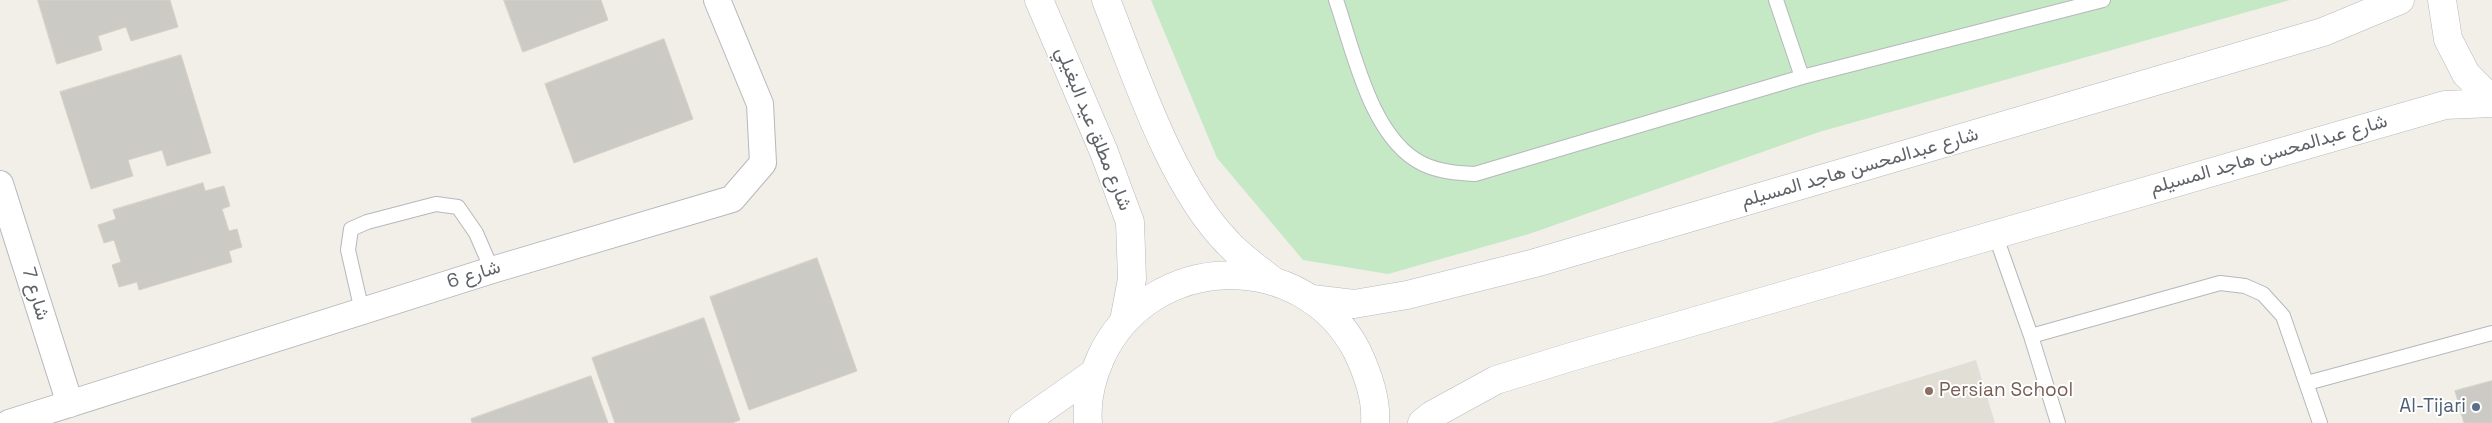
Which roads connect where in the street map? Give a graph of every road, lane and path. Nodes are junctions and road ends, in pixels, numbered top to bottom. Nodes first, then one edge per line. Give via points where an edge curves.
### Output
1 (717, 0) edge
2 (1039, 0) edge
3 (1106, 0) edge
4 (1336, 0) edge
5 (1776, 0) edge
6 (2103, 0) edge
7 (2400, 0) edge
8 (2442, 0) edge
9 (1802, 77) junction
10 (2492, 101) edge
11 (0, 184) edge
12 (1995, 234) junction
13 (492, 270) junction
14 (1272, 280) junction
15 (1312, 299) junction
16 (362, 310) junction
17 (1124, 321) junction
18 (2492, 333) edge
19 (2032, 336) junction
20 (1094, 373) junction
21 (2307, 383) junction
22 (70, 404) junction
23 (9, 423) edge
24 (1023, 423) edge
25 (1088, 423) edge
26 (1375, 423) edge
27 (1422, 423) edge
28 (2058, 423) edge
29 (2320, 423) edge

1 - 13 street, شارع 6 via 760,104 763,163 732,199
2 - 17 street, شارع مطلق عيد البغيلي via 1130,222 1132,279
3 - 14 street via 1158,130 1195,200 1228,243
4 - 9 lane via 1372,104 1384,129 1401,149 1423,164 1449,173 1476,174 1502,168
5 - 9 lane
6 - 9 lane
7 - 15 street, شارع عبدالمحسن هاجد المسيلم via 2323,32 1535,263 1407,295 1354,304
8 - 10 street via 2448,39 2466,74
10 - 12 street, شارع عبدالمحسن هاجد المسيلم via 2445,105
11 - 22 street, شارع 7
12 - 19 lane
12 - 27 street, شارع عبدالمحسن هاجد المسيلم via 1496,380
13 - 16 street, شارع 6
13 - 16 lane via 476,233 458,207 436,204 368,222 351,229 348,250
14 - 15 street via 1293,287
14 - 17 street via 1232,274 1192,279 1155,295
15 - 26 street via 1346,331 1368,373
16 - 22 street, شارع 6
17 - 20 street via 1106,345
18 - 21 lane
19 - 21 lane via 2220,283 2245,286 2263,294 2283,316
19 - 28 lane
20 - 24 street
20 - 25 street
21 - 29 lane
22 - 23 street, شارع 6

